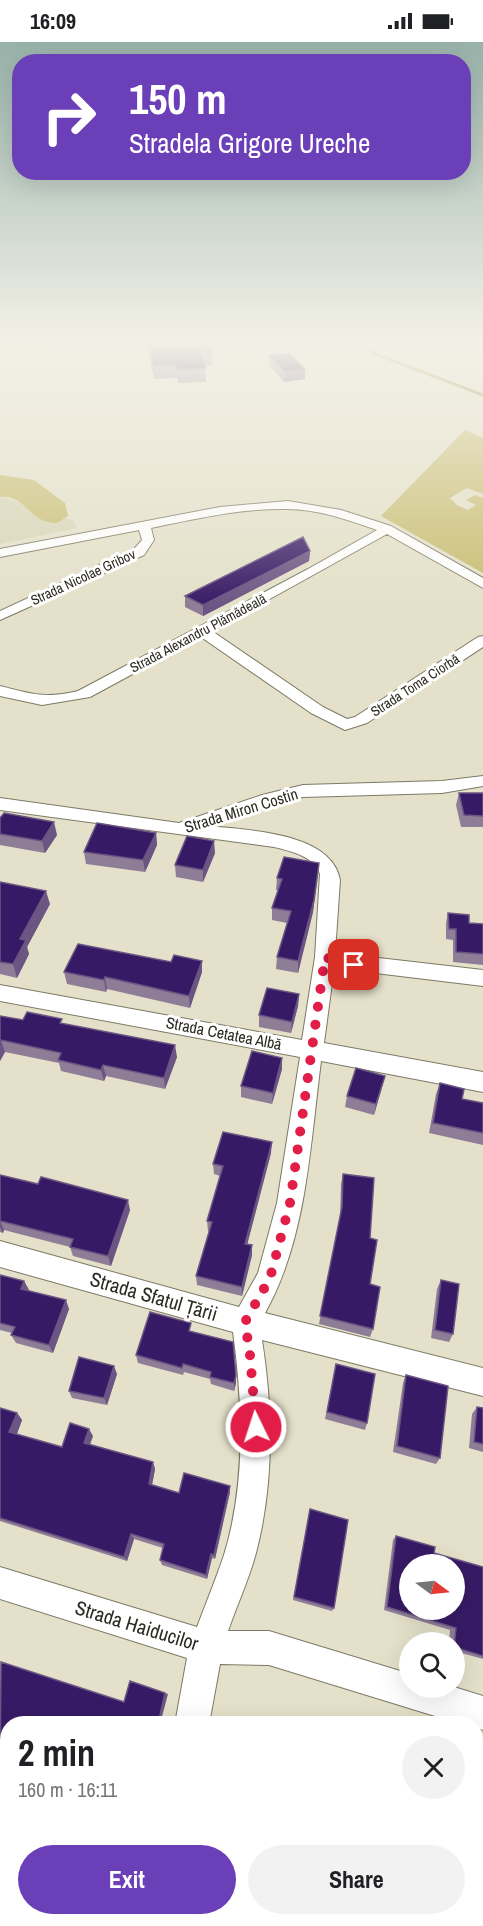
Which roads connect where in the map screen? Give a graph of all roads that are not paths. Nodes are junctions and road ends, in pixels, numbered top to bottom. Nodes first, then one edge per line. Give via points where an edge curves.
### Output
1 (144, 525) junction
2 (387, 529) junction
3 (0, 553) edge
4 (483, 584) edge
5 (0, 616) edge
6 (202, 631) junction
7 (483, 640) edge
8 (0, 691) edge
9 (483, 781) edge
10 (0, 804) edge
11 (180, 829) junction
12 (325, 957) junction
13 (483, 978) edge
14 (0, 993) edge
15 (313, 1050) junction
16 (483, 1082) edge
17 (0, 1254) edge
18 (245, 1322) junction
19 (483, 1382) edge
20 (0, 1582) edge
21 (206, 1647) junction
22 (483, 1713) edge
23 (193, 1716) edge

1 - 2 street via 220,511 288,505 341,514
1 - 3 street
1 - 5 street, Strada Nicolae Gribov via 148,540 139,552
2 - 4 street
2 - 6 street, Strada Alexandru Plămădeală
6 - 7 street, Strada Toma Ciorbă via 345,725 361,720
6 - 8 street, Strada Alexandru Plămădeală via 84,694 36,702
9 - 11 street, Strada Miron Costin via 442,787 303,791
10 - 11 street, Strada Miron Costin
11 - 12 street via 292,845 321,860 329,870 330,880
12 - 13 street via 342,963
12 - 15 street
14 - 15 street, Strada Cetatea Albă
15 - 16 street, Strada Cetatea Albă
15 - 18 street via 290,1203 270,1278
17 - 18 street, Strada Sfatul Țării
18 - 19 street, Strada Sfatul Țării
18 - 21 street via 256,1427 251,1497 240,1553
20 - 21 street, Strada Haiducilor
21 - 22 street, Strada Haiducilor via 269,1648
21 - 23 street

